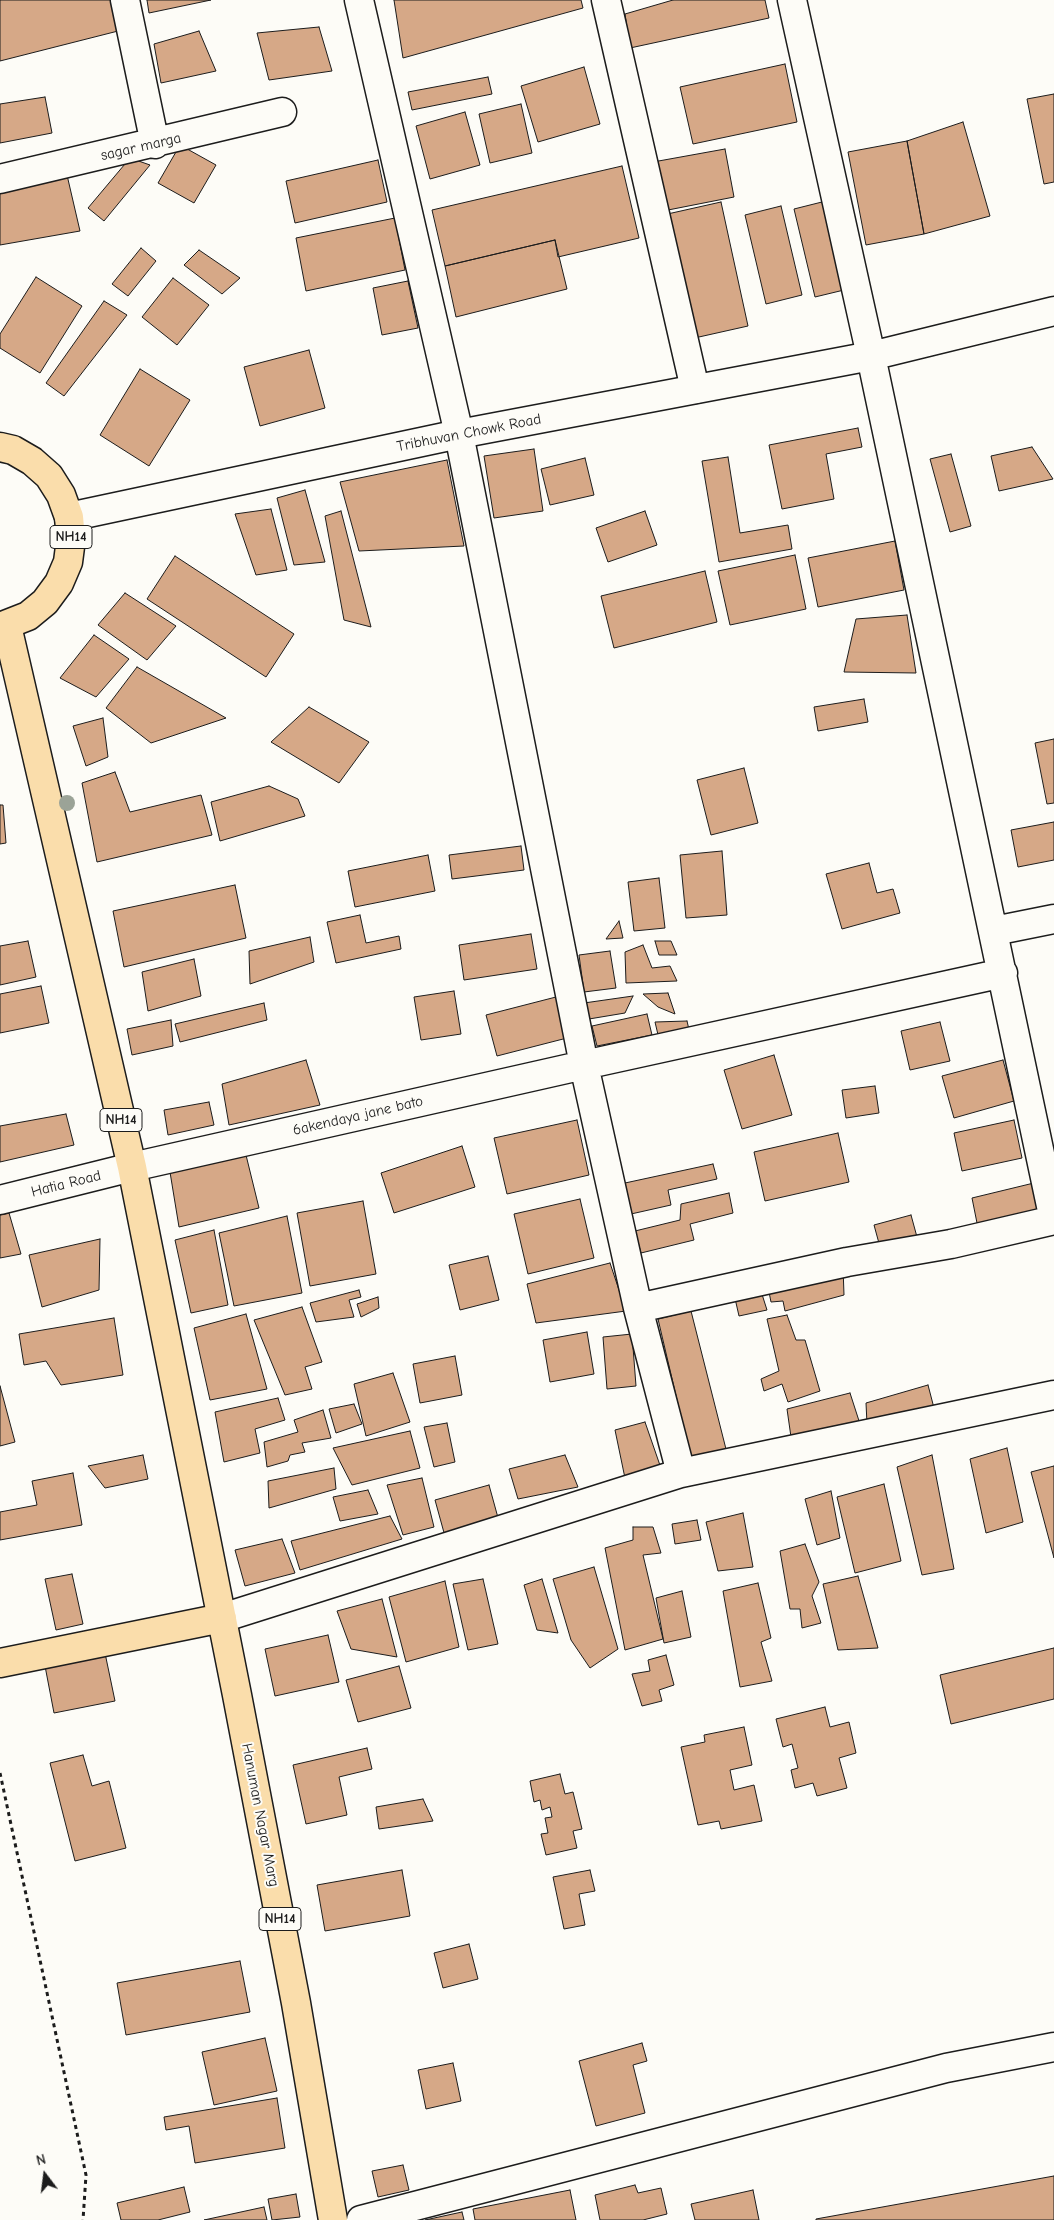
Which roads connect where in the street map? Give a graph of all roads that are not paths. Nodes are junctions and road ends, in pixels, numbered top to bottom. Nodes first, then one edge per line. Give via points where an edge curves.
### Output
1 (125, 0) edge
2 (359, 0) edge
3 (606, 0) edge
4 (792, 0) edge
5 (282, 112) dead end
6 (154, 144) junction
7 (0, 179) edge
8 (1054, 311) edge
9 (871, 356) junction
10 (695, 389) junction
11 (459, 434) junction
12 (0, 447) edge
13 (69, 516) junction
14 (3, 626) edge
15 (1054, 919) edge
16 (994, 931) junction
17 (1003, 973) junction
18 (584, 1065) junction
19 (132, 1167) junction
20 (0, 1200) edge
21 (1054, 1220) edge
22 (638, 1308) junction
23 (1054, 1395) edge
24 (681, 1472) junction
25 (222, 1618) junction
26 (0, 1663) edge
27 (1054, 2046) edge
28 (333, 2220) edge
29 (361, 2220) edge

1 - 6 street
2 - 11 street
3 - 10 street
4 - 9 street
5 - 6 street, sagar marga
6 - 7 street, sagar marga
8 - 9 street, Tribhuvan Chowk Road
9 - 10 street, Tribhuvan Chowk Road
9 - 16 street
10 - 11 street, Tribhuvan Chowk Road
11 - 13 street, Tribhuvan Chowk Road
11 - 18 street
12 - 13 main road, NH14 via 32,461 49,476 62,496
13 - 14 main road, NH14 via 68,562 59,583 45,602 28,616
14 - 19 main road, NH14
15 - 16 street
16 - 17 street
17 - 18 street, 6akendaya jane bato
17 - 21 street
18 - 19 street, 6akendaya jane bato
18 - 22 street
19 - 20 street, Hatia Road
19 - 25 main road, NH14
21 - 22 street
22 - 24 street
23 - 24 street
24 - 25 street
25 - 26 main road
25 - 28 main road, Hanuman Nagar Marg / NH14 via 296,2003
27 - 29 street via 946,2068

